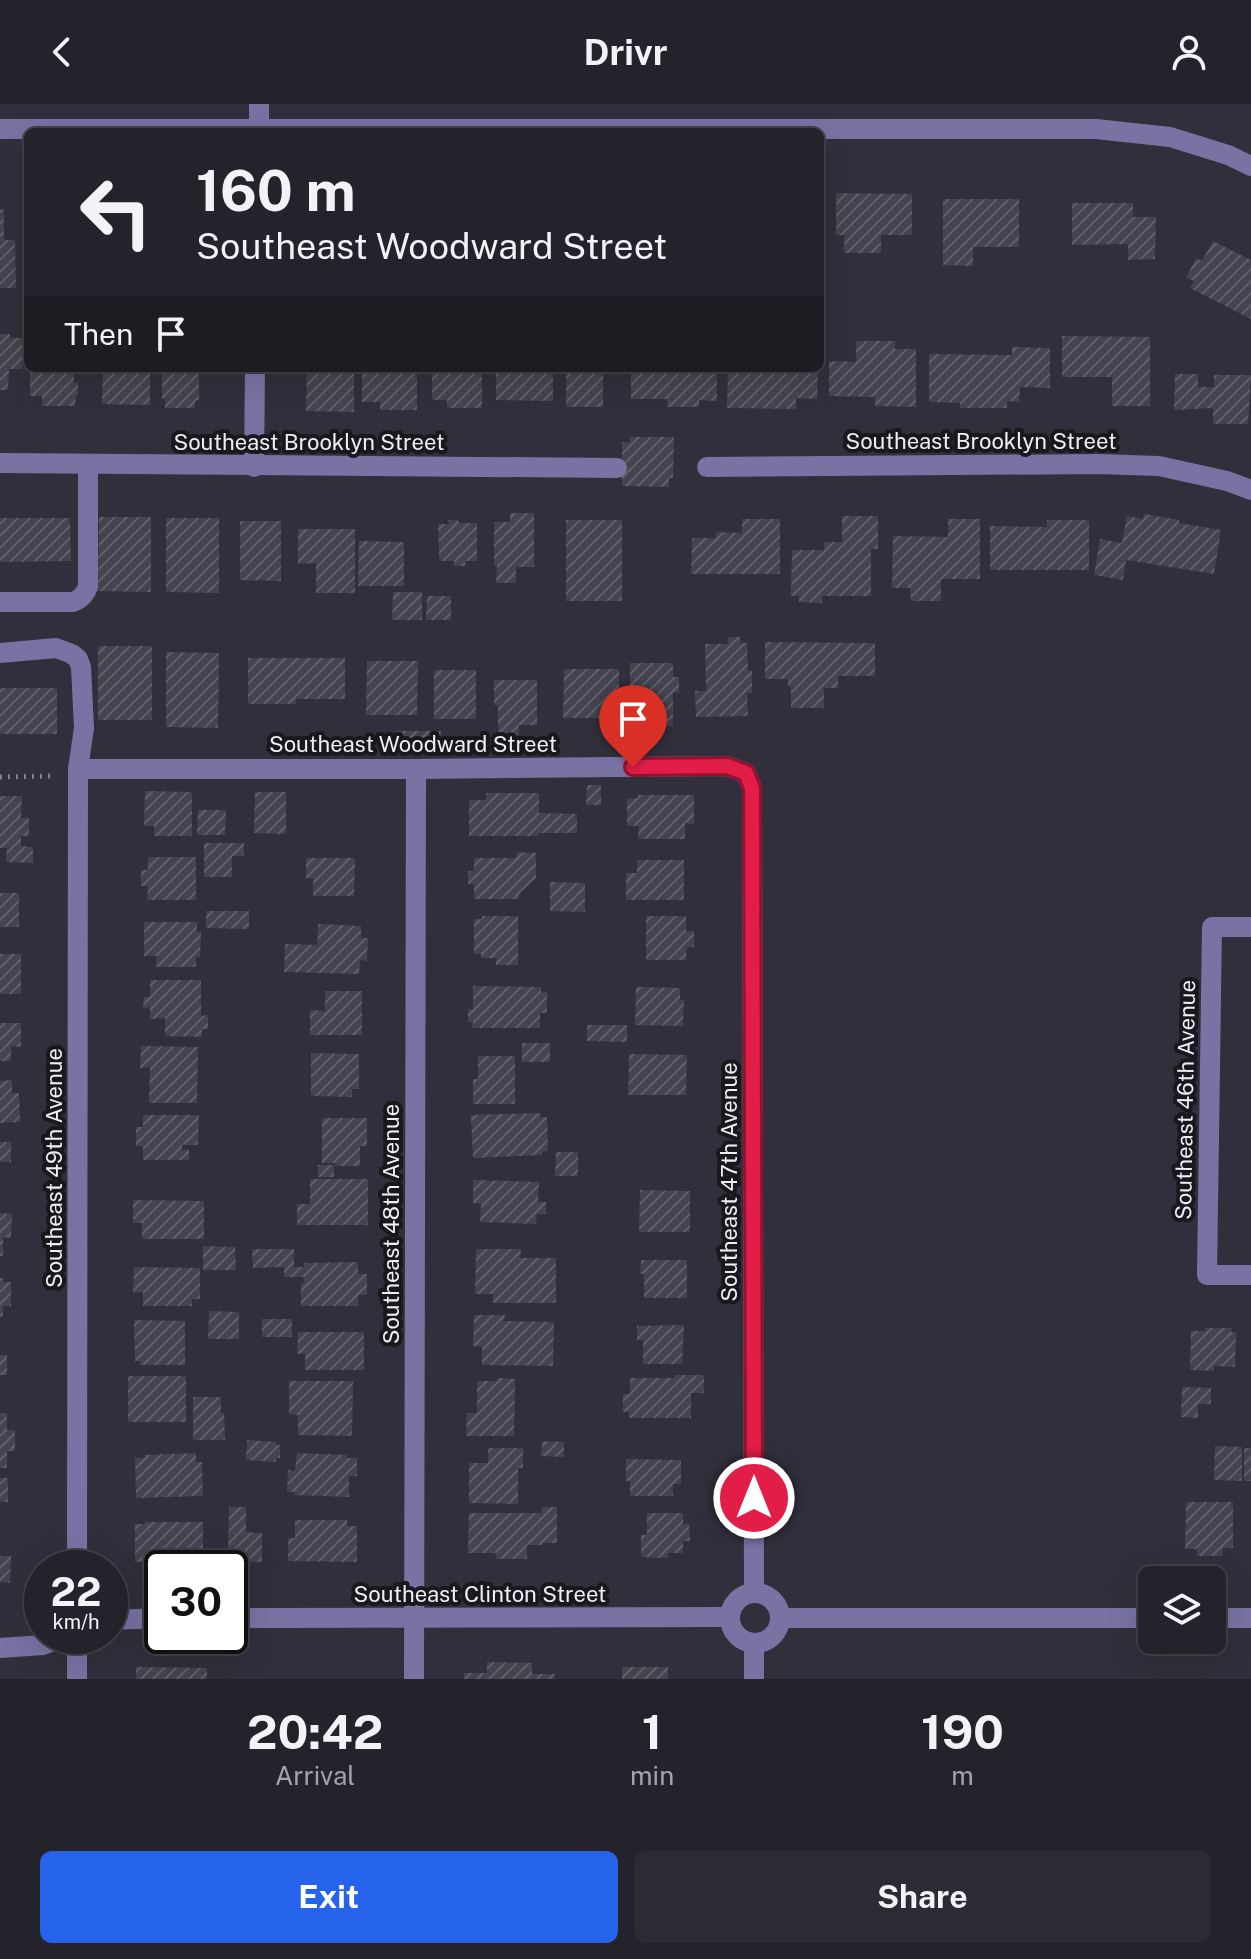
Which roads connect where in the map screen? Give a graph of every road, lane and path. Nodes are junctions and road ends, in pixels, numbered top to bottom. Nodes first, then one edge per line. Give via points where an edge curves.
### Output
1 (259, 104) edge
2 (259, 128) edge
3 (0, 129) edge
4 (24, 129) edge
5 (824, 129) edge
6 (1251, 166) edge
7 (255, 372) edge
8 (0, 463) edge
9 (88, 464) junction
10 (254, 467) junction
11 (707, 467) dead end
12 (617, 468) dead end
13 (1251, 490) edge
14 (0, 602) edge
15 (0, 653) edge
16 (78, 769) junction
17 (416, 769) junction
18 (746, 773) joint
19 (0, 777) edge
20 (1251, 927) edge
21 (1251, 1275) edge
22 (77, 1550) edge
23 (754, 1593) junction
24 (730, 1617) junction
25 (248, 1618) edge
26 (414, 1618) junction
27 (780, 1618) junction
28 (1138, 1618) edge
29 (1226, 1618) edge
30 (1251, 1618) edge
31 (754, 1643) junction
32 (24, 1646) edge
33 (0, 1648) edge
34 (77, 1654) edge
35 (77, 1679) edge
36 (414, 1679) edge
37 (754, 1679) edge

1 - 2 street
3 - 4 street
5 - 6 street via 1096,129 1170,137
7 - 10 street
8 - 9 street, Southeast Brooklyn Street
9 - 10 street, Southeast Brooklyn Street
9 - 14 street via 84,595 73,602
10 - 12 street, Southeast Brooklyn Street
11 - 13 street, Southeast Brooklyn Street via 1159,466
15 - 16 street, Southeast 49th Avenue via 56,648 78,659 84,728
16 - 17 street, Southeast Woodward Street
16 - 19 path via 51,777
16 - 22 street, Southeast 49th Avenue
17 - 18 street, Southeast Woodward Street via 727,766
17 - 26 street, Southeast 48th Avenue
18 - 23 street, Southeast 47th Avenue via 752,788
20 - 21 street, Southeast 46th Avenue via 1212,927 1207,1275
23 - 24 street via 737,1600
23 - 27 street via 772,1598
24 - 26 street, Southeast Clinton Street
24 - 31 street via 736,1634
25 - 26 street, Southeast Clinton Street
26 - 36 street, Southeast 48th Avenue
27 - 28 street
27 - 31 street via 773,1635
29 - 30 street
31 - 37 street
32 - 33 street
34 - 35 street

